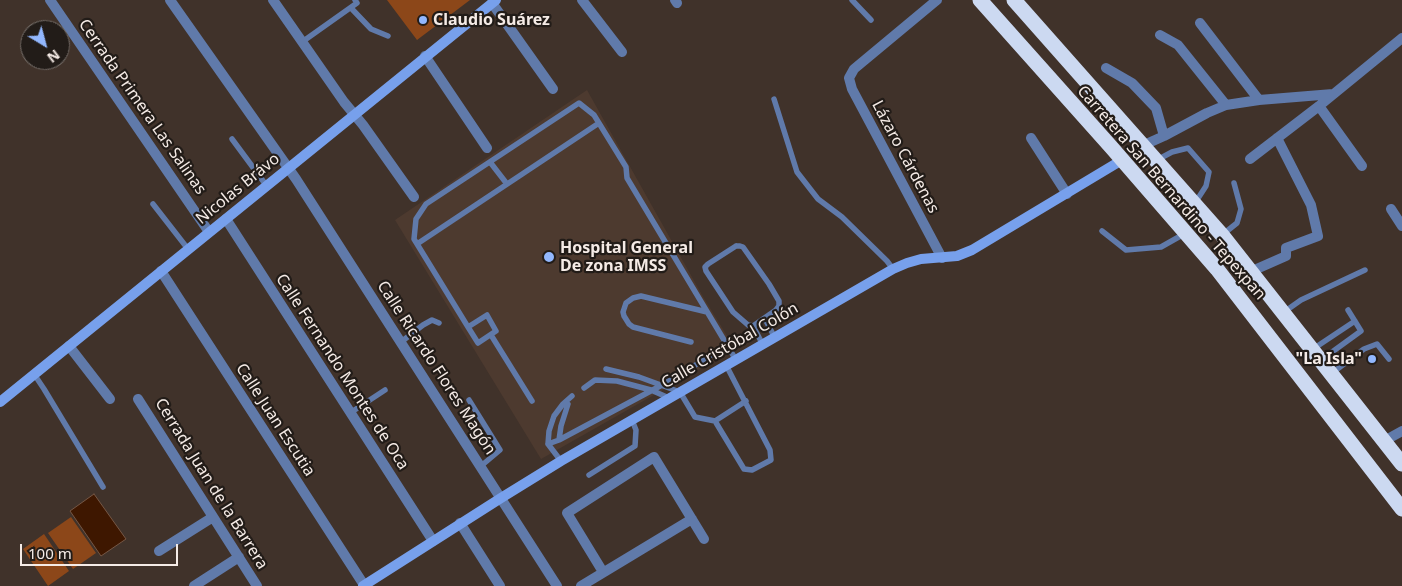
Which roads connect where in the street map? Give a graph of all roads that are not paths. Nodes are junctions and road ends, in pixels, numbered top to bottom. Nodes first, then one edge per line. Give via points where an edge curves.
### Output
1 (50, 0) edge
2 (170, 0) edge
3 (273, 0) edge
4 (354, 0) edge
5 (582, 0) edge
6 (852, 0) edge
7 (938, 0) edge
8 (980, 0) edge
9 (1014, 0) edge
10 (494, 1) edge
11 (350, 8) junction
12 (872, 20) dead end
13 (1200, 23) dead end
14 (1160, 35) dead end
15 (388, 36) dead end
16 (1402, 38) edge
17 (302, 42) junction
18 (622, 52) dead end
19 (425, 56) junction
20 (1106, 68) dead end
21 (553, 89) dead end
22 (1333, 94) junction
23 (774, 99) dead end
24 (1259, 100) junction
25 (1226, 106) junction
26 (1319, 106) junction
27 (354, 114) junction
28 (599, 123) junction
29 (1164, 136) junction
30 (1032, 138) dead end
31 (1277, 138) junction
32 (232, 139) dead end
33 (1144, 145) junction
34 (487, 148) dead end
35 (1122, 160) junction
36 (1156, 160) junction
37 (1250, 160) dead end
38 (490, 162) junction
39 (1362, 166) dead end
40 (287, 168) junction
41 (1234, 182) dead end
42 (507, 184) junction
43 (266, 185) junction
44 (1067, 194) junction
45 (414, 197) dead end
46 (1195, 203) junction
47 (153, 204) dead end
48 (1391, 209) dead end
49 (226, 219) junction
50 (1402, 226) edge
51 (1102, 231) dead end
52 (209, 232) junction
53 (1186, 233) junction
54 (1222, 235) junction
55 (417, 244) junction
56 (188, 249) junction
57 (942, 258) junction
58 (894, 269) junction
59 (1365, 270) dead end
60 (161, 271) junction
61 (1252, 271) junction
62 (1348, 310) dead end
63 (707, 312) junction
64 (1284, 312) junction
65 (765, 319) junction
66 (1355, 321) junction
67 (440, 323) dead end
68 (754, 326) junction
69 (468, 327) junction
70 (491, 334) junction
71 (775, 338) junction
72 (401, 342) junction
73 (691, 342) dead end
74 (764, 345) junction
75 (69, 346) junction
76 (727, 346) junction
77 (1317, 355) junction
78 (1389, 359) dead end
79 (731, 363) junction
80 (606, 369) dead end
81 (1332, 373) junction
82 (34, 374) junction
83 (662, 385) junction
84 (584, 388) dead end
85 (385, 390) dead end
86 (651, 390) junction
87 (680, 392) junction
88 (572, 396) dead end
89 (669, 398) junction
90 (110, 399) dead end
91 (138, 399) dead end
92 (469, 400) dead end
93 (532, 400) dead end
94 (746, 401) junction
95 (0, 402) edge
96 (568, 404) dead end
97 (350, 413) junction
98 (632, 420) junction
99 (715, 420) junction
100 (1402, 431) edge
101 (559, 440) junction
102 (1384, 441) junction
103 (548, 444) junction
104 (561, 461) junction
105 (1402, 464) edge
106 (481, 466) junction
107 (589, 476) dead end
108 (103, 487) dead end
109 (501, 498) junction
110 (1402, 510) edge
111 (213, 517) junction
112 (692, 519) junction
113 (460, 523) junction
114 (704, 539) dead end
115 (432, 542) junction
116 (159, 551) dead end
117 (239, 557) junction
118 (603, 572) junction
119 (368, 585) edge
120 (194, 586) edge
121 (257, 586) edge
122 (500, 586) edge
123 (557, 586) edge
124 (581, 586) edge

1 - 52 street, Cerrada Primera Las Salinas
2 - 40 street, Calle Ricardo Flores Magón
3 - 17 street
4 - 11 lane via 357,3
5 - 18 street
6 - 12 lane
7 - 57 street, Lázaro Cárdenas via 854,70 849,78
8 - 35 highway, Carretera San Bernardino - Tepexpan
9 - 33 highway, Carretera San Bernardino - Tepexpan
10 - 19 street, Nicolas Brávo
10 - 21 street
11 - 15 lane via 371,29
11 - 17 lane
13 - 24 street
14 - 25 street via 1178,45
16 - 22 street
17 - 27 street
19 - 27 street, Nicolas Brávo
19 - 34 street
20 - 29 street via 1132,83 1156,108
22 - 24 street
22 - 26 street
23 - 58 lane via 798,172 818,199
24 - 25 street
25 - 29 street
26 - 31 street
26 - 39 street
27 - 40 street, Nicolas Brávo
27 - 45 street
28 - 38 lane via 579,103
28 - 42 lane
28 - 63 lane via 626,166 627,178
29 - 33 street
30 - 44 street
31 - 37 street
31 - 61 street via 1311,206 1318,236 1286,248 1286,256
32 - 43 lane
33 - 36 highway, Carretera San Bernardino - Tepexpan
35 - 44 street, Calle Cristóbal Colón
35 - 53 highway, Carretera San Bernardino - Tepexpan
36 - 46 highway, Carretera San Bernardino - Tepexpan
36 - 46 lane via 1188,148 1209,172 1206,186
38 - 42 lane
38 - 55 lane via 426,204 416,219 414,239
40 - 43 street, Nicolas Brávo
40 - 72 street, Calle Ricardo Flores Magón
41 - 54 lane via 1241,209 1237,223
42 - 55 lane
43 - 49 street, Nicolas Brávo
44 - 57 street, Calle Cristóbal Colón via 972,250
46 - 54 highway, Carretera San Bernardino - Tepexpan
47 - 56 lane
48 - 50 street
49 - 52 street, Nicolas Brávo
49 - 97 street, Calle Fernando Montes de Oca
51 - 53 lane via 1126,250 1161,247
52 - 56 street, Nicolas Brávo
53 - 110 highway, Carretera San Bernardino - Tepexpan
54 - 61 highway, Carretera San Bernardino - Tepexpan
55 - 69 lane
56 - 60 street, Nicolas Brávo
57 - 58 street, Calle Cristóbal Colón via 920,259
58 - 71 street, Calle Cristóbal Colón
59 - 64 lane via 1301,300
60 - 75 street, Nicolas Brávo
60 - 119 street, Calle Juan Escutia
61 - 64 highway, Carretera San Bernardino - Tepexpan
62 - 66 lane
63 - 73 lane via 641,296 626,303 624,316 633,327
63 - 76 lane
64 - 77 highway, Carretera San Bernardino - Tepexpan
65 - 68 lane
65 - 68 lane via 776,310 779,301 743,247 736,246 705,267 732,312
65 - 71 lane
66 - 77 lane
66 - 77 lane via 1361,331
67 - 72 lane via 432,320
68 - 74 lane
69 - 70 lane via 478,342
69 - 70 lane via 487,315 496,331
70 - 93 lane
71 - 74 street, Calle Cristóbal Colón
72 - 106 street, Calle Ricardo Flores Magón
74 - 79 street, Calle Cristóbal Colón
75 - 82 street, Nicolas Brávo
75 - 90 street
76 - 79 lane
76 - 83 lane
77 - 81 highway, Carretera San Bernardino - Tepexpan
78 - 81 lane via 1377,344 1364,349
79 - 87 street, Calle Cristóbal Colón
79 - 94 lane
80 - 83 lane
81 - 102 highway, Carretera San Bernardino - Tepexpan
82 - 95 street, Nicolas Brávo
82 - 108 lane
83 - 86 lane
83 - 87 lane
84 - 86 lane via 595,380 617,381
85 - 97 lane
86 - 89 lane
86 - 101 lane
87 - 89 street, Calle Cristóbal Colón
87 - 99 lane via 695,417
88 - 103 lane via 554,416
89 - 98 street, Calle Cristóbal Colón
91 - 111 street, Cerrada Juan de la Barrera
92 - 106 lane via 500,450
94 - 99 lane
94 - 99 lane via 770,450 770,460 752,470 744,469
96 - 101 lane
97 - 115 street, Calle Fernando Montes de Oca
98 - 104 street, Calle Cristóbal Colón
98 - 107 lane via 636,430 635,446
100 - 102 street
101 - 103 lane
102 - 105 highway, Carretera San Bernardino - Tepexpan
103 - 104 lane
104 - 109 street, Calle Cristóbal Colón
106 - 109 street, Calle Ricardo Flores Magón
109 - 113 street, Calle Cristóbal Colón
109 - 123 street, Calle Ricardo Flores Magón
111 - 116 street
111 - 117 street, Cerrada Juan de la Barrera
112 - 114 street
112 - 118 street
112 - 118 street via 654,457 567,513
113 - 115 street, Calle Cristóbal Colón
113 - 122 street
115 - 119 street, Calle Cristóbal Colón
117 - 120 street
117 - 121 street, Cerrada Juan de la Barrera
118 - 124 street

